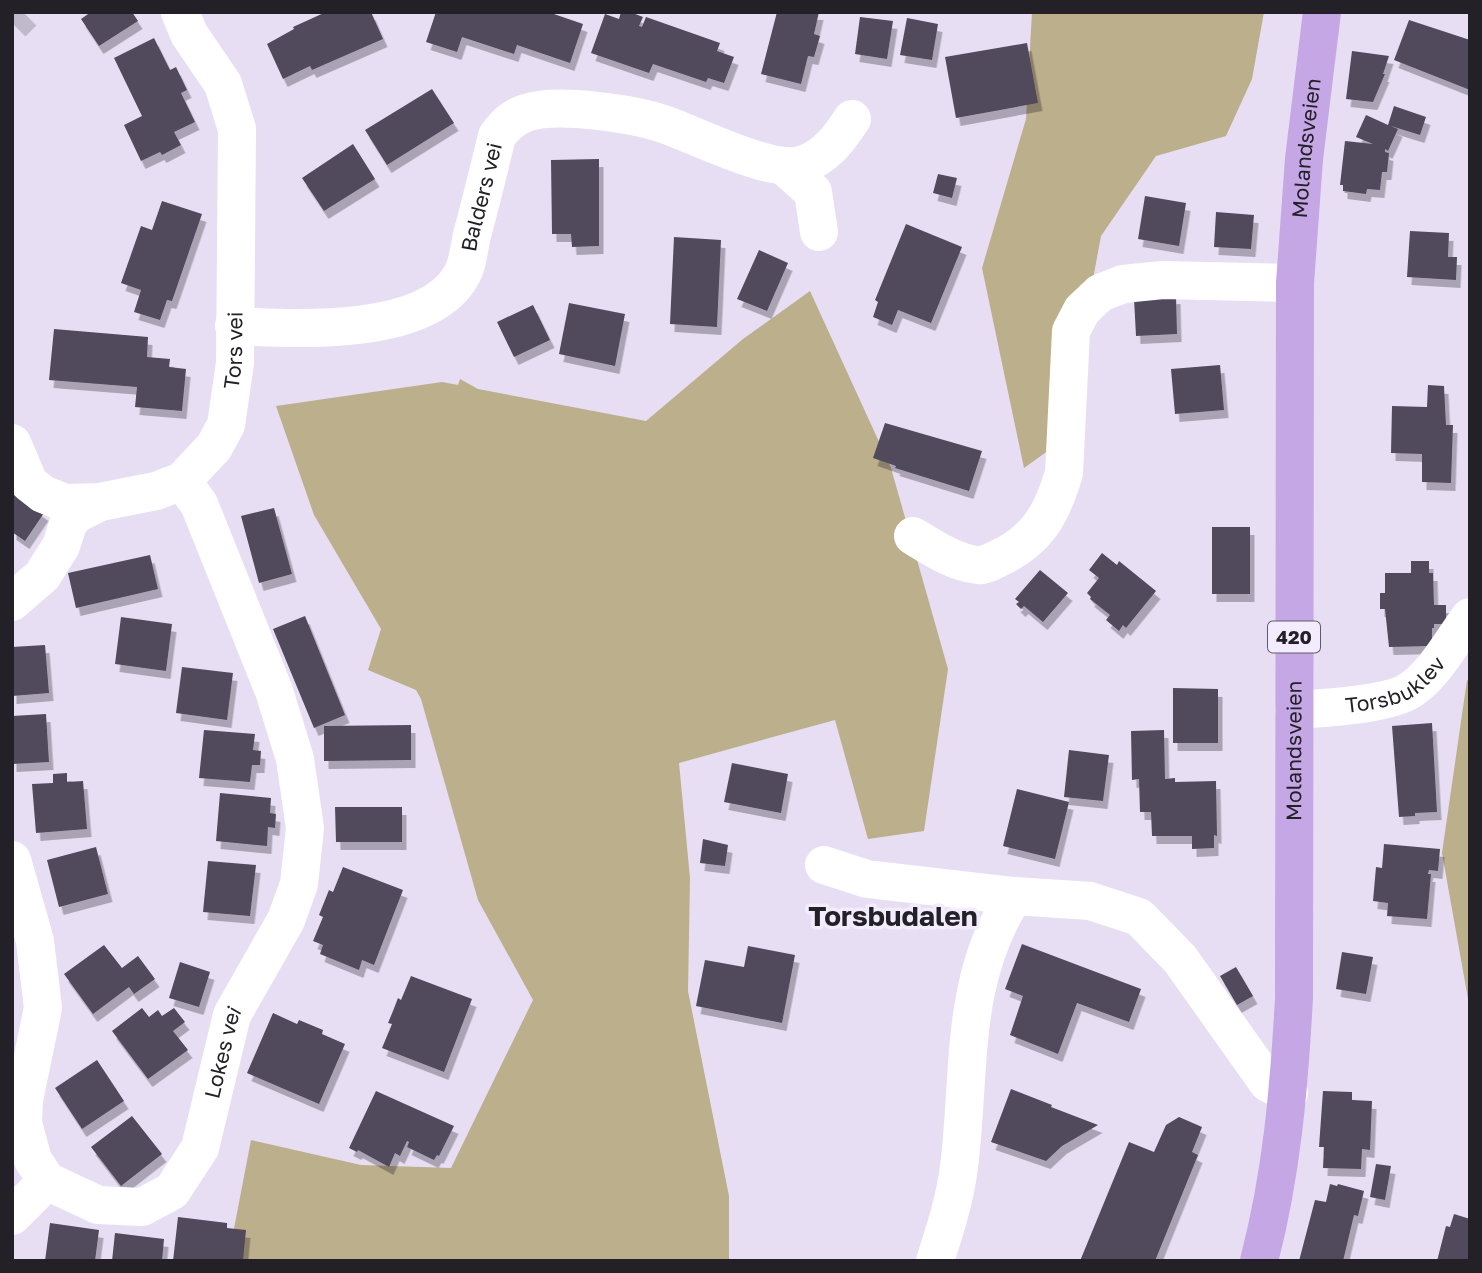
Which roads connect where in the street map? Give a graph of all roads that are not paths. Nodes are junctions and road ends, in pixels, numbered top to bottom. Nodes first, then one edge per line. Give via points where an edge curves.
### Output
1 (180, 12) edge
2 (1322, 12) edge
3 (852, 119) dead end
4 (784, 166) junction
5 (819, 232) dead end
6 (1295, 283) junction
7 (234, 326) junction
8 (12, 443) edge
9 (182, 481) junction
10 (100, 502) junction
11 (913, 536) dead end
12 (12, 602) edge
13 (1470, 617) edge
14 (1294, 709) junction
15 (12, 860) edge
16 (824, 865) dead end
17 (1014, 896) junction
18 (1289, 1093) junction
19 (47, 1181) junction
20 (12, 1216) edge
21 (935, 1261) edge
22 (1259, 1261) edge

1 - 7 street, Tors vei via 223,85 237,129
2 - 6 main road, Molandsveien / 420
3 - 4 street, Balders vei via 837,141 817,158 799,166
4 - 5 street, Balders vei via 813,192
4 - 7 street, Balders vei via 738,154 665,124 556,108 527,112 507,123 498,136 463,274 447,296 419,312 385,321 298,329
6 - 11 street via 1163,280 1123,284 1100,293 1082,310 1071,331 1064,473 1041,526 1018,550 980,566 950,558
6 - 14 main road, Molandsveien / 420
7 - 9 street, Tors vei via 235,363 226,425 214,447
8 - 10 street, Tors vei via 29,483 43,494 65,503
9 - 10 street, Tors vei
9 - 19 street, Lokes vei via 204,516 274,691 295,758 305,828 299,884 286,920 232,1015 200,1148 172,1191 142,1207 98,1205
10 - 12 street via 75,515 42,576
13 - 14 street, Torsbuklev via 1410,691 1381,701
14 - 18 main road, Molandsveien / 420 via 1294,998
15 - 19 street via 36,941 43,1008 23,1123 33,1160
16 - 17 street via 867,879
17 - 18 street via 1090,901 1139,917 1180,959 1268,1083
17 - 21 street via 997,922 973,997 959,1169
18 - 22 main road, Molandsveien / 420 via 1273,1205
19 - 20 street

